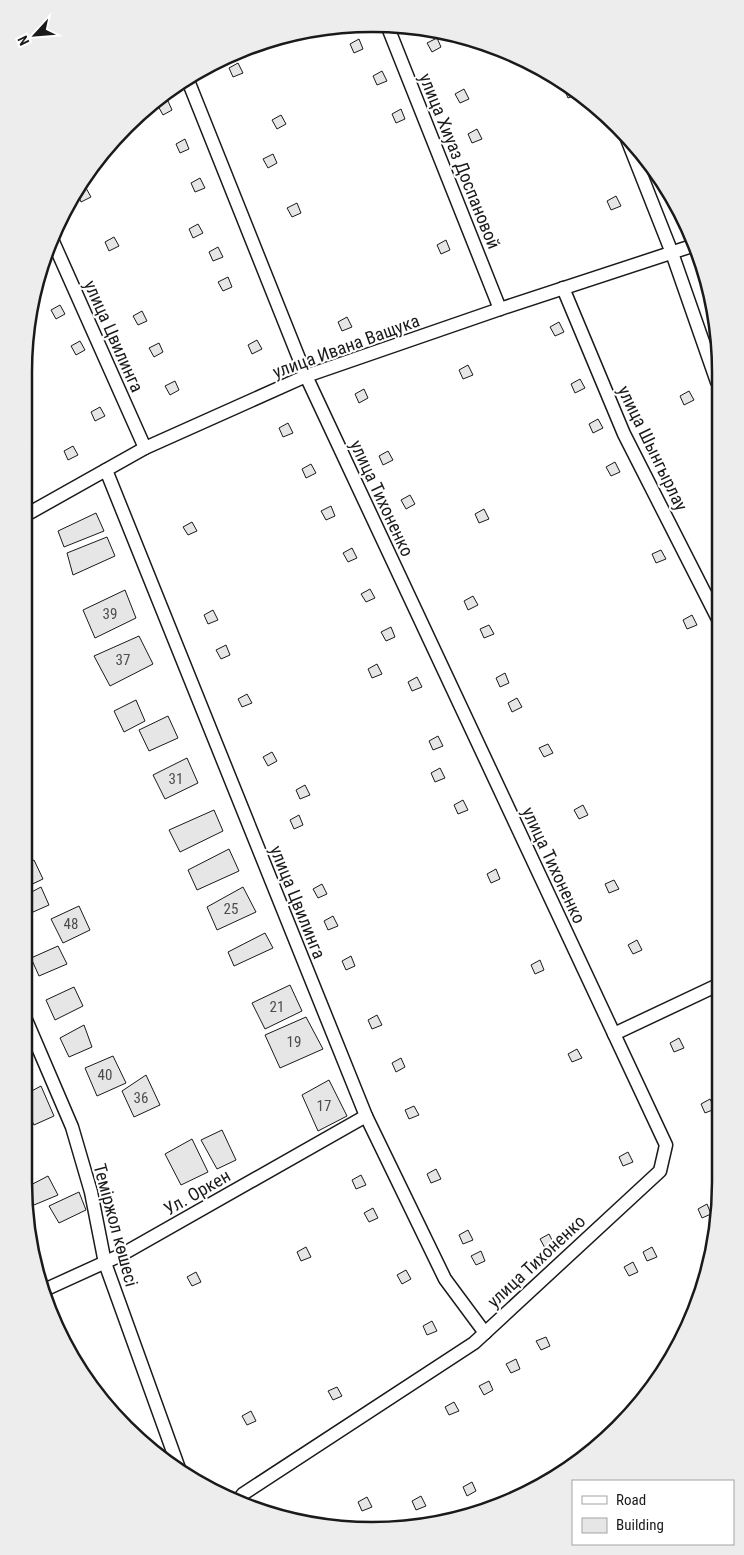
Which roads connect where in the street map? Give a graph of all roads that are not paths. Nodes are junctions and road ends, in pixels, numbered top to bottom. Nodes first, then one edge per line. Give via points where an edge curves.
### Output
1 (390, 33) edge
2 (190, 86) edge
3 (634, 156) edge
4 (688, 247) edge
5 (56, 248) edge
6 (672, 253) junction
7 (563, 288) junction
8 (500, 309) junction
9 (712, 367) edge
10 (306, 376) junction
11 (145, 448) junction
12 (106, 470) junction
13 (32, 512) edge
14 (712, 607) edge
15 (712, 988) edge
16 (32, 1034) edge
17 (614, 1034) junction
18 (366, 1116) junction
19 (105, 1263) junction
20 (50, 1288) edge
21 (485, 1332) junction
22 (176, 1460) edge
23 (241, 1497) edge

1 - 8 street, улица Хиуаз Доспановой
2 - 10 street, улица Тихоненко
3 - 6 street
4 - 6 street, улица Ивана Ващука
5 - 11 street, улица Цвилинга
6 - 7 street, улица Ивана Ващука
6 - 9 street
7 - 8 street, улица Ивана Ващука
7 - 14 street, улица Шынгырлау via 624,434
8 - 10 street, улица Ивана Ващука
10 - 11 street, улица Ивана Ващука
10 - 17 street, улица Тихоненко
11 - 12 street, улица Ивана Ващука
12 - 13 street, улица Ивана Ващука
12 - 18 street, улица Цвилинга
15 - 17 street
16 - 19 street, Теміржол көшесі via 72,1126 91,1192
17 - 21 street, улица Тихоненко via 666,1145 660,1171
18 - 19 street, Ул. Оркен
18 - 21 street, улица Цвилинга via 445,1279
19 - 20 street, Ул. Оркен
19 - 22 street, Теміржол көшесі
21 - 23 street, улица Тихоненко via 474,1343

